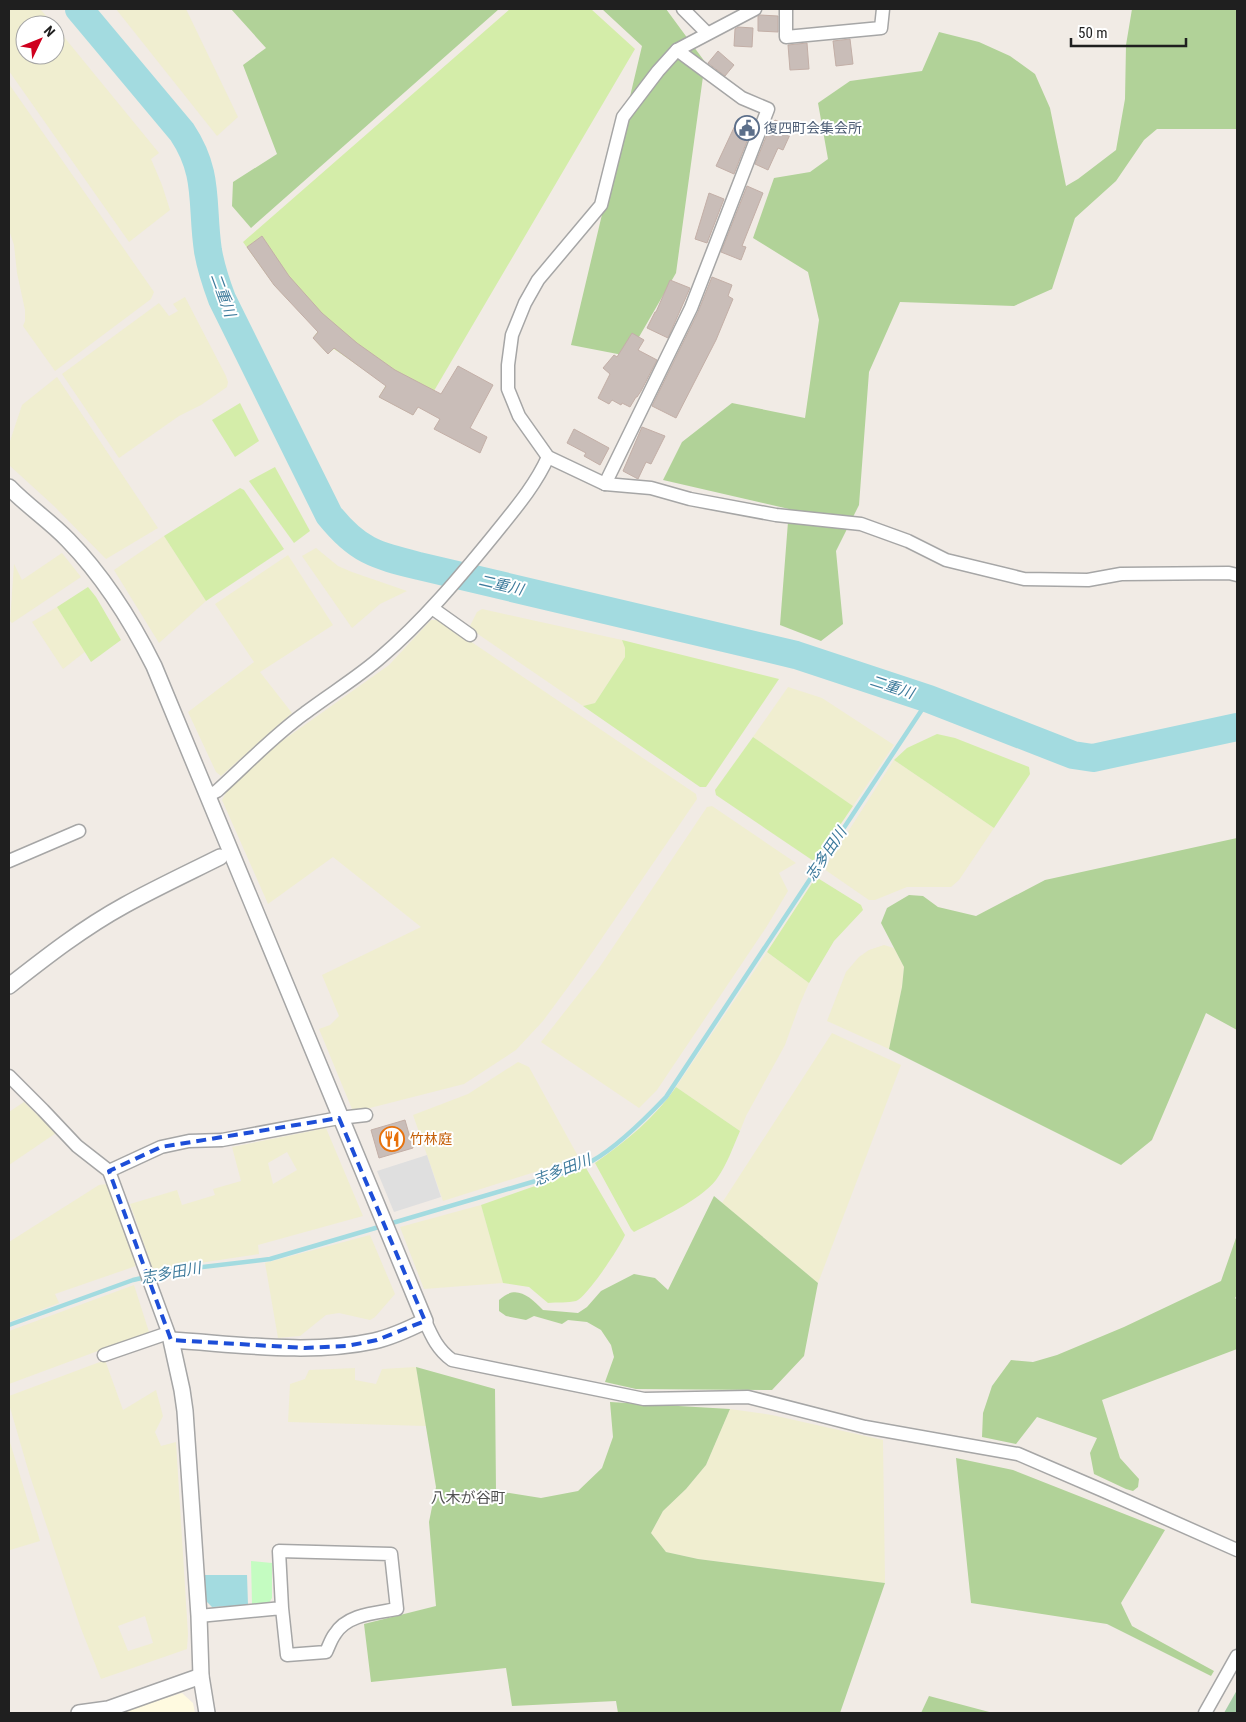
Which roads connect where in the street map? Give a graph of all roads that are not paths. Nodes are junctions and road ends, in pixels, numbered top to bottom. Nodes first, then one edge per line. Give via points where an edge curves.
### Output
1 (683, 9) edge
2 (755, 9) edge
3 (786, 9) edge
4 (884, 9) edge
5 (707, 33) junction
6 (677, 50) junction
7 (548, 457) junction
8 (605, 484) junction
9 (9, 487) edge
10 (1237, 575) edge
11 (432, 608) junction
12 (470, 635) dead end
13 (207, 796) junction
14 (79, 831) dead end
15 (225, 855) junction
16 (9, 861) edge
17 (9, 986) edge
18 (9, 1076) edge
19 (366, 1115) dead end
20 (339, 1118) junction
21 (109, 1171) junction
22 (425, 1321) junction
23 (169, 1337) junction
24 (104, 1355) dead end
25 (1237, 1550) edge
26 (282, 1608) junction
27 (199, 1616) junction
28 (1237, 1656) edge
29 (201, 1676) junction
30 (79, 1713) edge
31 (207, 1713) edge
32 (1206, 1713) edge

1 - 5 street
2 - 5 street
3 - 4 street via 786,37 881,28
5 - 6 street
6 - 7 street via 623,117 601,206 538,280 512,335 508,389 519,416
6 - 8 street via 742,98 768,109 691,308
7 - 8 street
7 - 11 street via 522,500
8 - 10 street via 651,488 690,499 776,515 861,524 908,541 946,560 1024,579 1088,580 1121,574
9 - 13 street via 68,540 99,574 122,607 154,666
11 - 12 street
11 - 13 street via 382,657 304,714 217,792
13 - 15 street
14 - 16 street
15 - 17 street via 125,905 47,956
15 - 20 street
18 - 21 street via 77,1146
19 - 20 street
20 - 21 street via 222,1140 190,1141 161,1147
20 - 22 street
21 - 23 street
22 - 23 street via 376,1340 347,1346 305,1348
22 - 25 street via 443,1354 458,1362 644,1399 748,1398 865,1428 1018,1454
23 - 24 street
23 - 27 street via 185,1411
26 - 26 street via 279,1551 391,1554 397,1610 347,1621 336,1632 326,1652 287,1655
26 - 27 street
27 - 29 street
28 - 32 street
29 - 30 street via 108,1709
29 - 31 street

